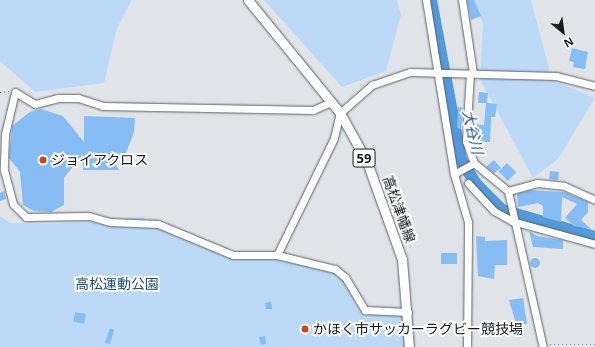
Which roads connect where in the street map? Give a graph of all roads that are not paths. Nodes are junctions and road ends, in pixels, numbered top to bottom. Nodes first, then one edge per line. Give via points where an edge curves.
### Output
1 (248, 0) edge
2 (426, 0) edge
3 (462, 0) edge
4 (438, 73) junction
5 (472, 73) junction
6 (595, 86) edge
7 (331, 102) junction
8 (340, 113) junction
9 (472, 164) junction
10 (455, 173) junction
11 (468, 183) dead end
12 (508, 191) junction
13 (595, 200) edge
14 (515, 220) junction
15 (595, 244) edge
16 (277, 255) junction
17 (408, 312) junction
18 (543, 345) edge
19 (409, 347) edge
20 (467, 347) edge

1 - 7 main road, 高松津幡線 / 59
2 - 4 street
3 - 5 street
4 - 5 street
4 - 8 street via 410,72 386,78
4 - 10 street
5 - 6 street via 556,76
5 - 9 street via 466,141
7 - 8 main road, 高松津幡線 / 59
7 - 16 street via 313,110 103,106 78,98 58,98 35,104 15,92 5,134 4,170 13,204 26,217 89,216 110,222 158,224 233,255
8 - 16 street via 334,138
8 - 17 main road, 高松津幡線 / 59 via 366,162 393,227 402,259
9 - 10 street
9 - 12 street
10 - 20 street via 468,222
11 - 14 street via 494,211
12 - 13 street via 537,183 564,186
12 - 14 street
14 - 15 street
14 - 18 street
16 - 17 street via 341,273 365,310
17 - 19 main road, 高松津幡線 / 59

